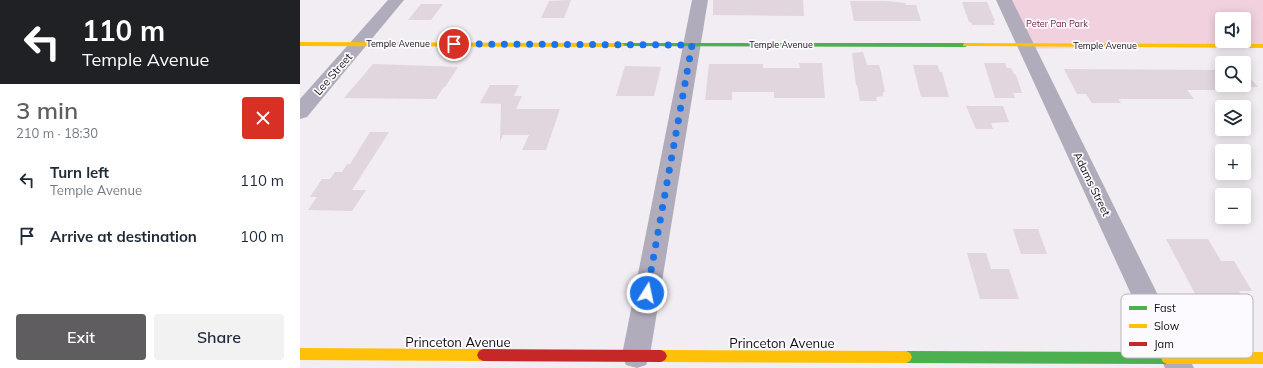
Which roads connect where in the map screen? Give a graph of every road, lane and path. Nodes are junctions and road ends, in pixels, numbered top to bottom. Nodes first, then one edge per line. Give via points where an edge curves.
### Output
1 (396, 0) edge
2 (700, 0) edge
3 (1004, 0) edge
4 (300, 44) edge
5 (359, 44) junction
6 (692, 45) junction
7 (1026, 46) junction
8 (1263, 46) edge
9 (300, 112) edge
10 (1145, 294) edge
11 (300, 354) edge
12 (636, 355) junction
13 (1263, 358) edge
14 (1178, 363) edge

1 - 5 street, Lee Street
2 - 6 street
3 - 7 street, Adams Street
4 - 5 street, Temple Avenue
5 - 6 street, Temple Avenue
5 - 9 street, Lee Street
6 - 7 street, Temple Avenue
6 - 12 street
7 - 8 street, Temple Avenue
7 - 10 street, Adams Street
11 - 12 street, Princeton Avenue
12 - 14 street, Princeton Avenue
13 - 14 street, Princeton Avenue

